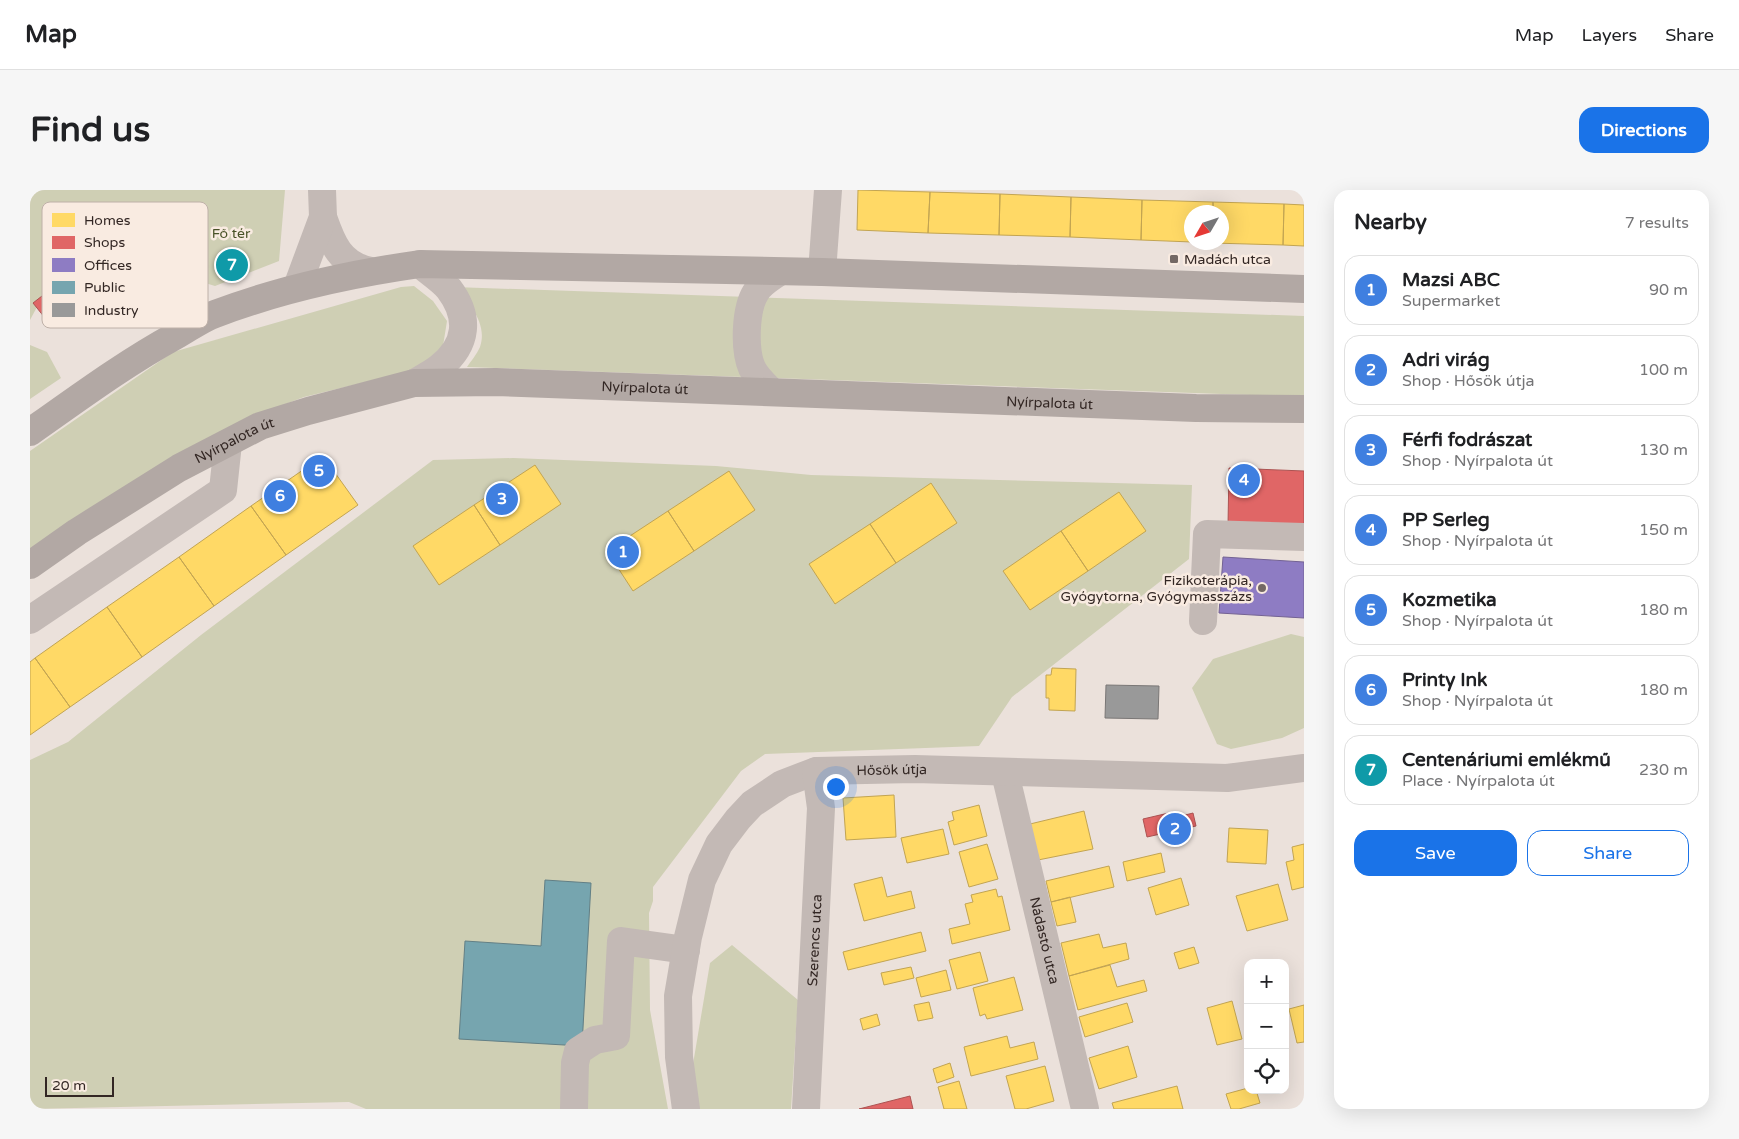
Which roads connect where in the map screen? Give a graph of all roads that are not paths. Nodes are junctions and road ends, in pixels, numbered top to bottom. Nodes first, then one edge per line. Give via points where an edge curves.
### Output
1 (322, 190) edge
2 (828, 190) edge
3 (323, 217) junction
4 (420, 264) junction
5 (371, 271) junction
6 (779, 272) junction
7 (822, 272) junction
8 (298, 287) junction
9 (1304, 289) edge
10 (208, 317) edge
11 (188, 328) edge
12 (414, 384) junction
13 (772, 392) junction
14 (1304, 409) edge
15 (30, 432) edge
16 (228, 443) junction
17 (1304, 537) edge
18 (30, 565) edge
19 (30, 620) edge
20 (1203, 622) dead end
21 (1304, 768) edge
22 (816, 771) junction
23 (1005, 773) junction
24 (686, 950) junction
25 (574, 1109) edge
26 (686, 1109) edge
27 (806, 1109) edge
28 (1085, 1109) edge

1 - 3 street
2 - 7 street
3 - 5 street via 331,242 344,258 360,269
3 - 8 street
4 - 5 main road
4 - 6 main road
4 - 12 street via 449,288 464,319 463,335 454,352 441,367
5 - 8 main road
6 - 7 main road
6 - 13 street via 756,292 751,305 746,351 753,369
7 - 9 main road
8 - 10 main road
11 - 15 main road via 108,377
12 - 13 main road, Nyírpalota út via 496,382
12 - 16 main road, Nyírpalota út via 260,426
13 - 14 main road, Nyírpalota út
16 - 18 main road, Nyírpalota út via 179,468
16 - 19 street via 223,490
17 - 20 street via 1207,534
21 - 23 street, Hősök útja via 1227,778
22 - 23 street, Hősök útja
22 - 24 street, Hősök útja via 782,784 752,804 719,844 702,880
22 - 27 street, Szerencs utca via 821,808
23 - 28 street, Nádastó utca
24 - 25 street via 620,941 616,1036 595,1040 578,1051
24 - 26 street, Hősök útja via 678,1005 679,1057

